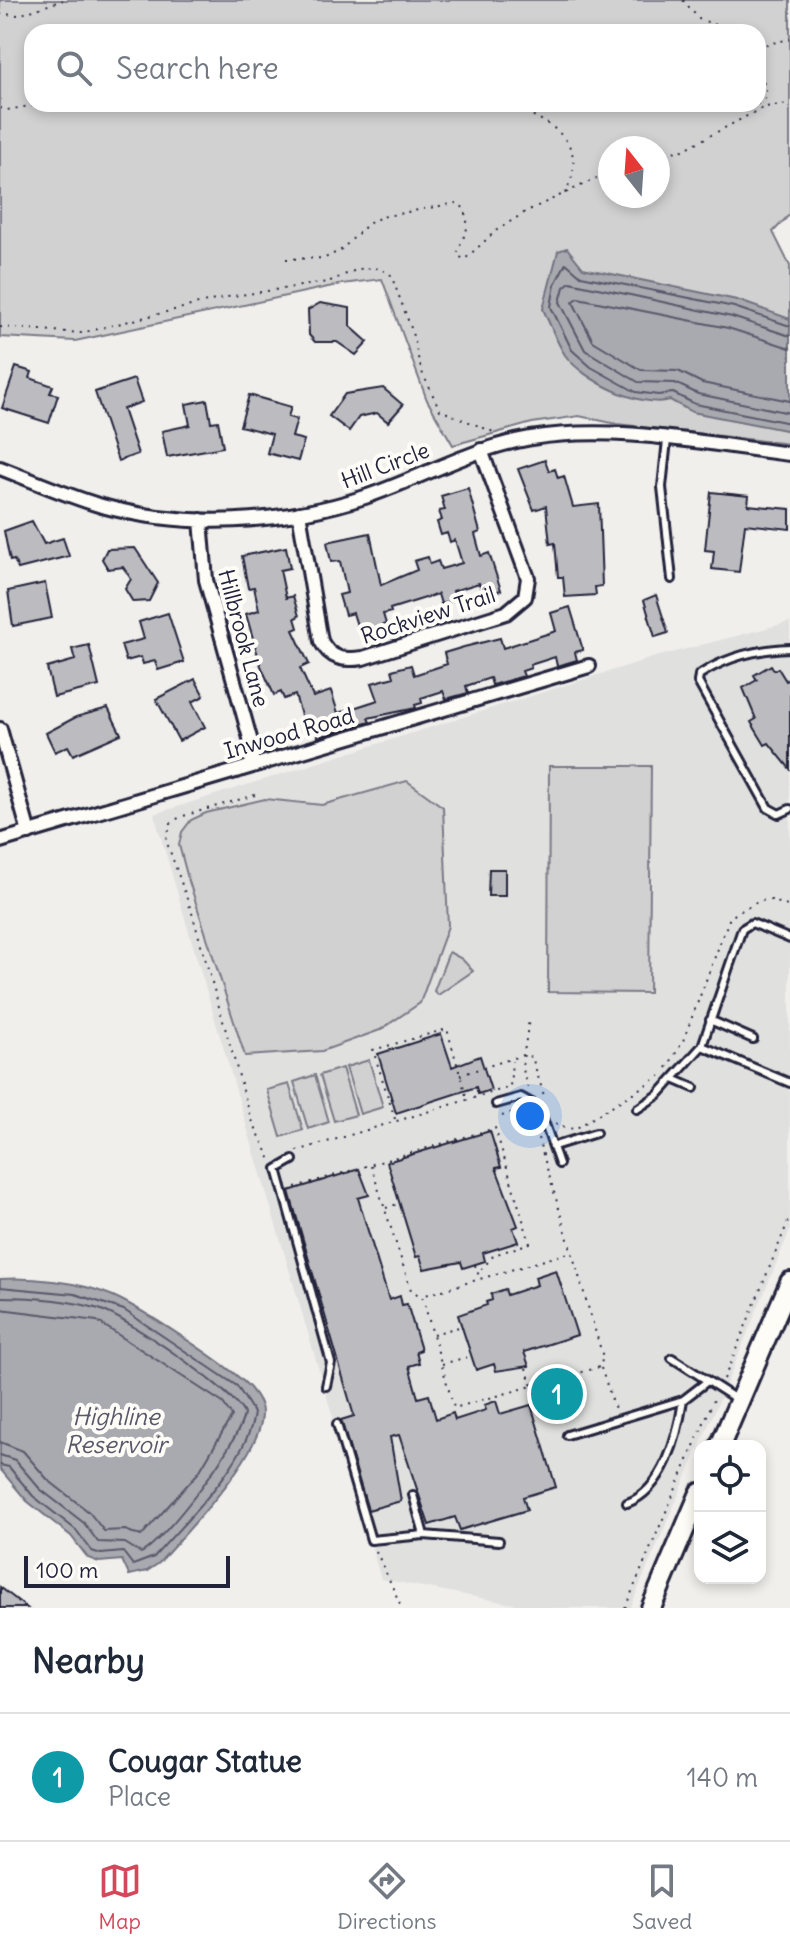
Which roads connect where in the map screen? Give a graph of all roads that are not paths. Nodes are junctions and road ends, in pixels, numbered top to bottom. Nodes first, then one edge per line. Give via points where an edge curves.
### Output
1 (667, 440) junction
2 (481, 450) junction
3 (790, 454) edge
4 (0, 468) edge
5 (299, 513) junction
6 (201, 520) junction
7 (672, 579) dead end
8 (790, 648) edge
9 (589, 666) dead end
10 (0, 729) edge
11 (251, 765) junction
12 (790, 809) edge
13 (29, 833) junction
14 (0, 841) edge
15 (790, 939) edge
16 (710, 1020) junction
17 (753, 1039) dead end
18 (702, 1046) junction
19 (673, 1079) junction
20 (790, 1083) edge
21 (694, 1088) dead end
22 (496, 1104) dead end
23 (637, 1109) dead end
24 (596, 1133) dead end
25 (554, 1146) junction
26 (293, 1160) dead end
27 (559, 1164) dead end
28 (790, 1282) edge
29 (672, 1358) dead end
30 (705, 1383) junction
31 (326, 1386) dead end
32 (683, 1400) junction
33 (739, 1401) junction
34 (337, 1424) dead end
35 (567, 1435) dead end
36 (723, 1440) edge
37 (413, 1495) dead end
38 (627, 1503) dead end
39 (694, 1507) edge
40 (424, 1535) junction
41 (499, 1541) dead end
42 (651, 1608) edge

1 - 2 street, Hill Circle via 582,434
1 - 3 street, Hill Circle
1 - 7 lane via 662,487
2 - 5 street, Hill Circle via 367,496
2 - 5 street, Rockview Trail via 528,578 525,597 506,613 363,658 346,661 333,656 321,641
4 - 6 street, Hill Circle via 105,506
5 - 6 street, Hill Circle
6 - 11 street, Hillbrook Lane via 206,580 253,749
8 - 12 lane via 762,649 712,666 698,682 768,808 779,814
9 - 11 street, Inwood Road
10 - 13 street
11 - 13 street, Inwood Road
13 - 14 street, Inwood Road
15 - 16 lane via 752,923 742,929
16 - 17 lane
16 - 18 lane
18 - 19 lane
18 - 20 lane
19 - 21 lane
19 - 23 lane
22 - 25 lane via 521,1097 530,1100 545,1120
24 - 25 lane
25 - 27 lane
26 - 31 lane via 277,1169 331,1363
28 - 33 main road
29 - 30 lane
30 - 32 lane
30 - 33 lane
32 - 35 lane
32 - 38 lane via 680,1426 655,1483 641,1498
33 - 36 main road
34 - 40 lane via 371,1540
37 - 40 lane
39 - 42 main road
40 - 41 lane

